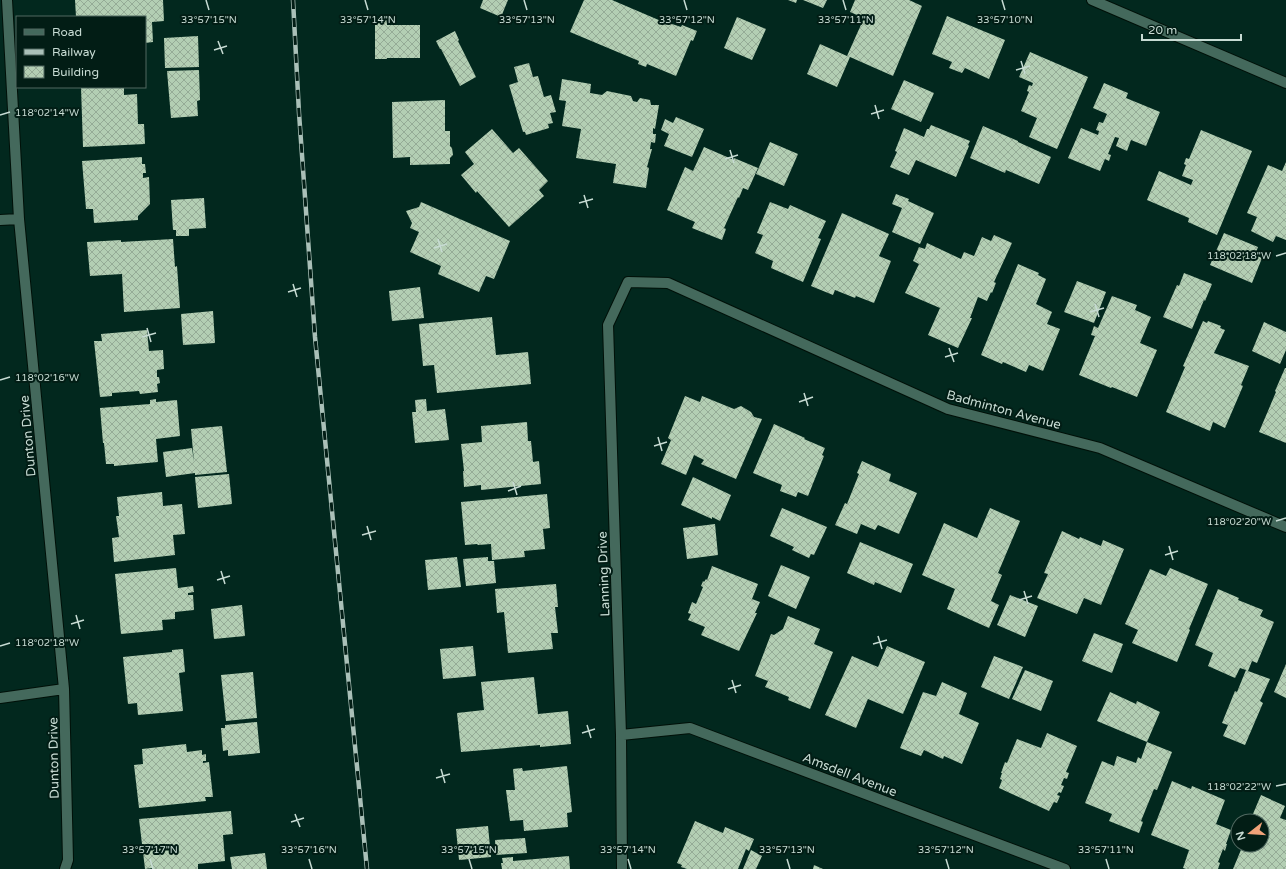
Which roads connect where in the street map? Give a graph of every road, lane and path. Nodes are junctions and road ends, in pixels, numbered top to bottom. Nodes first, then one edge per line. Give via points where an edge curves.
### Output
1 (7, 0) edge
2 (1092, 0) edge
3 (1286, 83) edge
4 (19, 219) junction
5 (0, 220) edge
6 (628, 282) joint
7 (1286, 528) edge
8 (64, 689) junction
9 (0, 698) edge
10 (621, 735) junction
11 (65, 869) edge
12 (622, 869) edge
13 (1065, 869) edge

1 - 4 street, Dunton Drive
2 - 3 street
4 - 5 street
4 - 8 street, Dunton Drive
6 - 7 street, Badminton Avenue via 668,283 948,409 1100,448
6 - 10 street, Lanning Drive via 608,325
8 - 9 street
8 - 11 street, Dunton Drive via 68,860
10 - 12 street, Lanning Drive
10 - 13 street, Amsdell Avenue via 690,728

